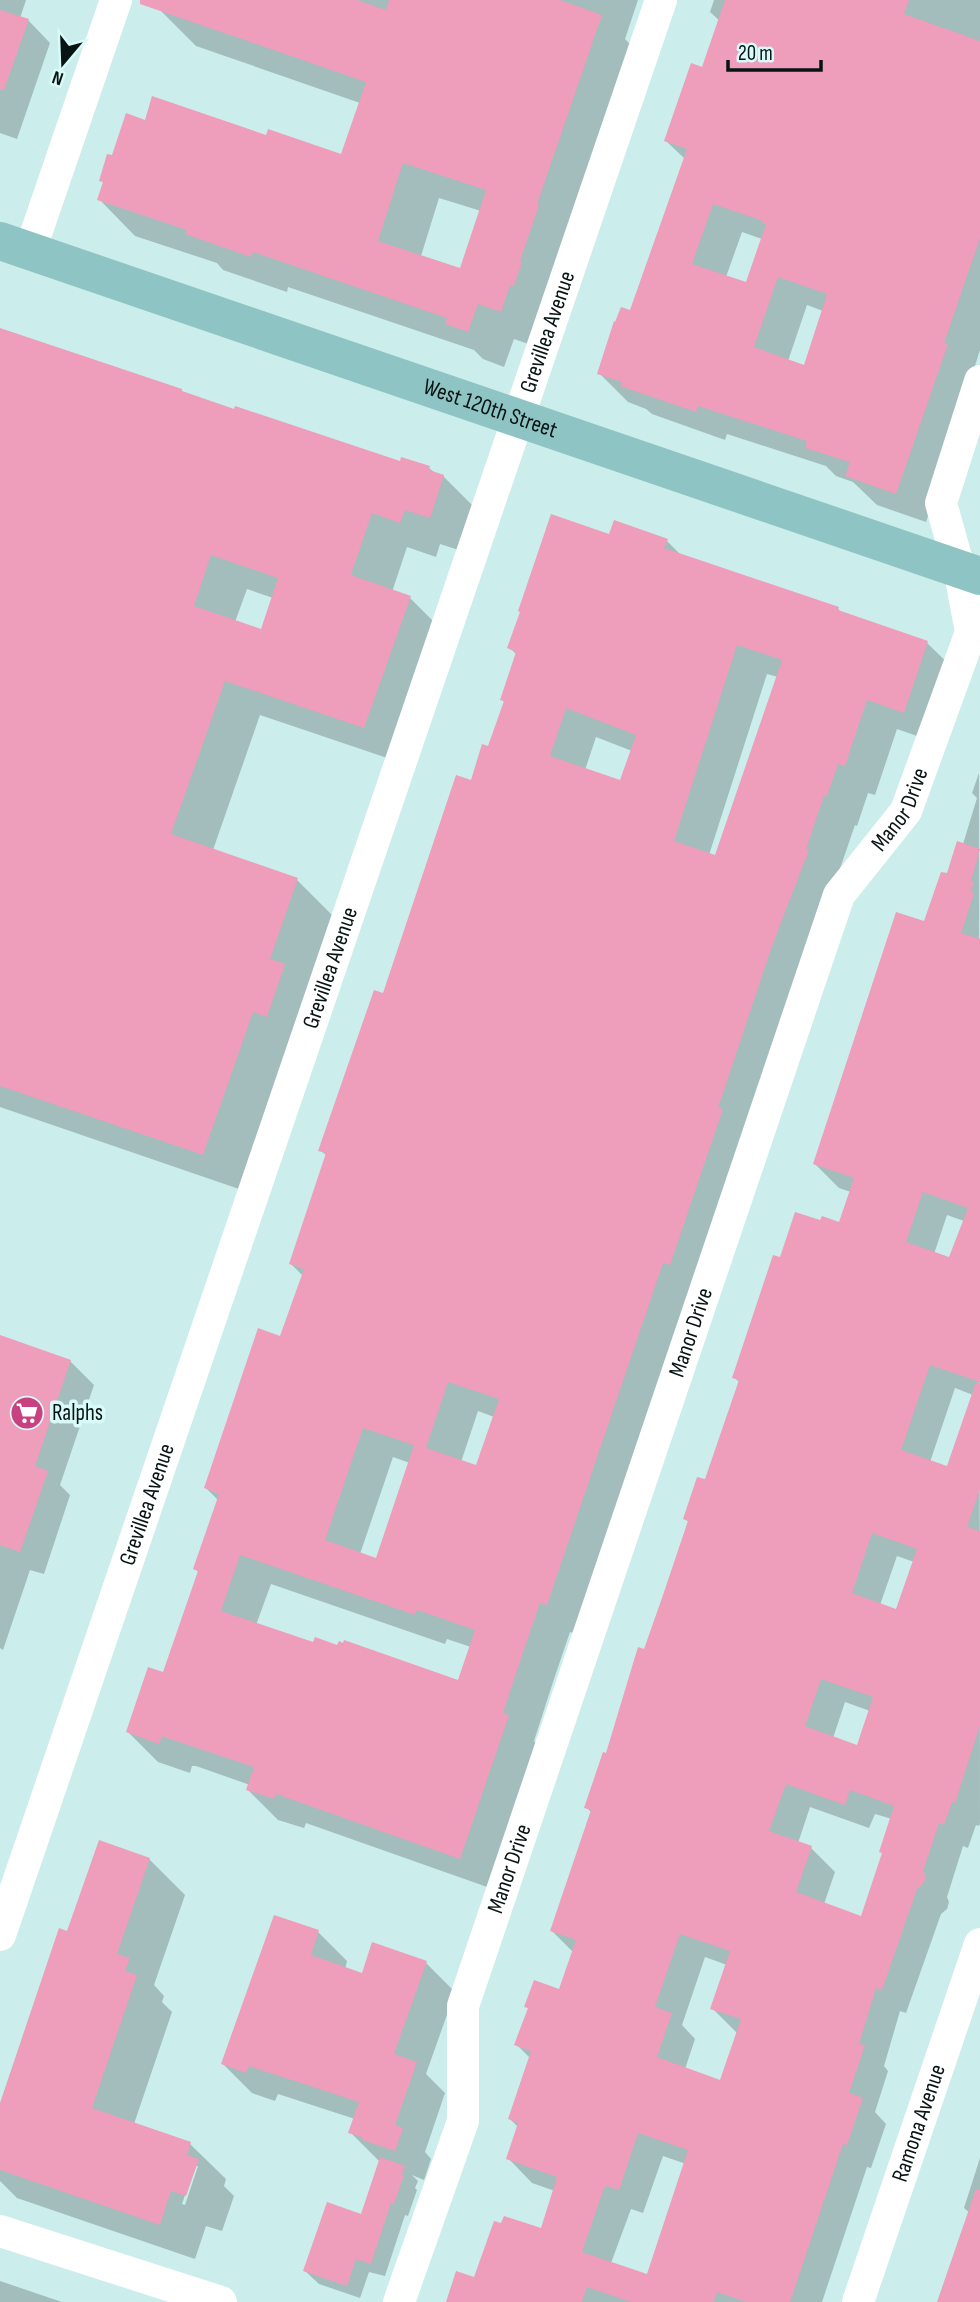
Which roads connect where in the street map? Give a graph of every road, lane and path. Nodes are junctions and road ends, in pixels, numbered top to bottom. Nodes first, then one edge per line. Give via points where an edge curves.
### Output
1 (116, 0) edge
2 (661, 0) edge
3 (15, 246) edge
4 (980, 381) edge
5 (519, 418) junction
6 (970, 572) edge
7 (0, 1935) edge
8 (980, 1944) edge
9 (0, 2231) edge
10 (221, 2302) edge
11 (399, 2302) edge
12 (858, 2302) edge

1 - 3 street
2 - 5 street, Grevillea Avenue
3 - 5 main road, West 120th Street
4 - 6 street, Manor Drive via 941,503
5 - 6 main road, West 120th Street
5 - 7 street, Grevillea Avenue
6 - 11 street, Manor Drive via 971,632 906,811 839,895 463,2006 463,2122
8 - 12 street, Ramona Avenue
9 - 10 street

